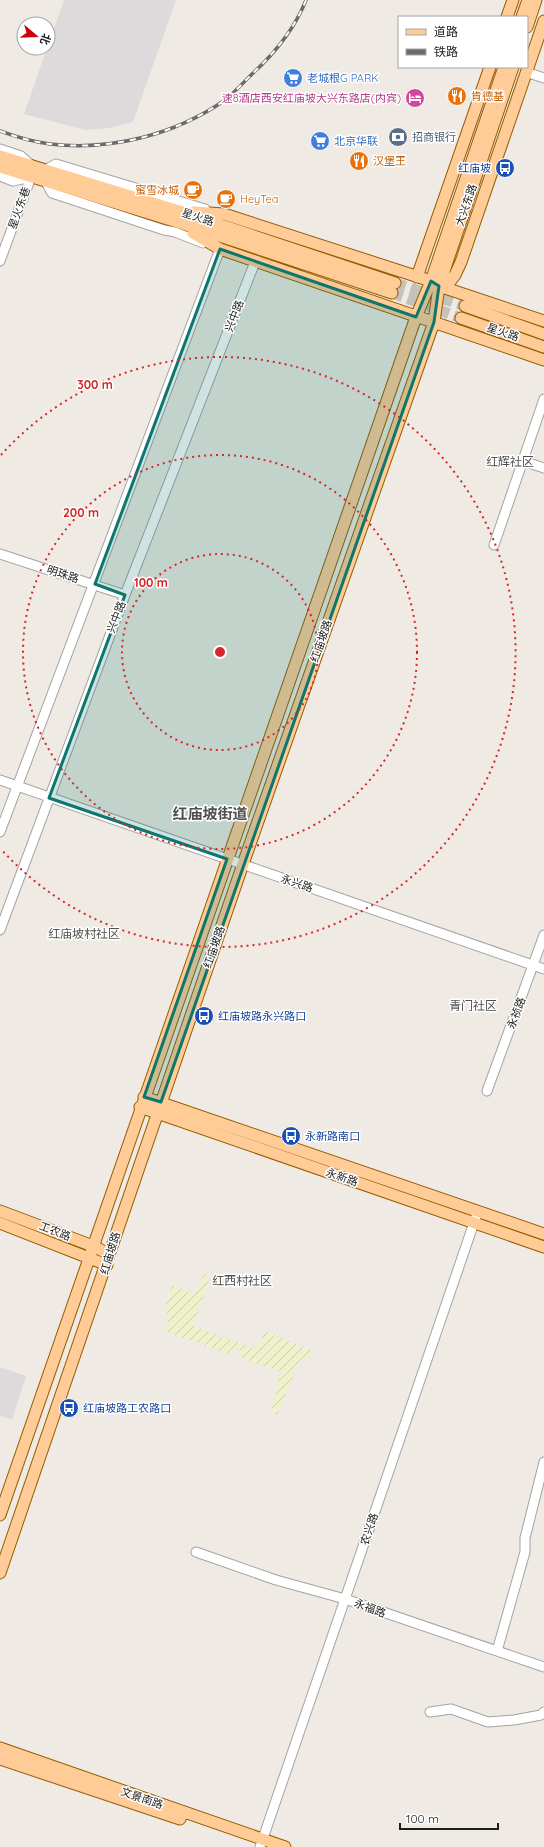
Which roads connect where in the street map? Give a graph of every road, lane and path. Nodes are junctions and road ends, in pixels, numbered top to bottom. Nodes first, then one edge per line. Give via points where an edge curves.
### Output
1 (513, 0) edge
2 (528, 0) edge
3 (536, 0) edge
4 (507, 16) edge
5 (522, 16) edge
6 (544, 20) edge
7 (528, 24) edge
8 (528, 66) edge
9 (490, 68) edge
10 (504, 68) edge
11 (513, 68) edge
12 (527, 68) edge
13 (526, 72) junction
14 (544, 78) edge
15 (0, 150) edge
16 (0, 156) edge
17 (0, 167) edge
18 (45, 170) junction
19 (32, 172) junction
20 (0, 176) edge
21 (46, 182) junction
22 (179, 211) junction
23 (224, 214) junction
24 (174, 221) junction
25 (220, 249) junction
26 (0, 261) edge
27 (255, 262) junction
28 (417, 277) junction
29 (435, 283) junction
30 (465, 306) tunnel mouth
31 (416, 316) junction
32 (461, 318) tunnel mouth
33 (544, 321) edge
34 (434, 322) junction
35 (544, 334) edge
36 (544, 347) edge
37 (544, 360) edge
38 (544, 399) edge
39 (523, 461) junction
40 (544, 468) edge
41 (494, 545) dead end
42 (0, 554) edge
43 (95, 584) junction
44 (125, 595) junction
45 (0, 780) edge
46 (17, 786) junction
47 (49, 798) junction
48 (0, 832) edge
49 (227, 859) junction
50 (243, 864) junction
51 (0, 930) edge
52 (544, 934) edge
53 (533, 966) junction
54 (544, 969) edge
55 (486, 1091) dead end
56 (142, 1102) junction
57 (161, 1102) junction
58 (157, 1114) junction
59 (0, 1211) edge
60 (478, 1211) junction
61 (474, 1222) junction
62 (0, 1223) edge
63 (544, 1234) edge
64 (93, 1246) junction
65 (544, 1247) edge
66 (89, 1257) junction
67 (108, 1259) junction
68 (544, 1462) edge
69 (0, 1515) edge
70 (196, 1552) dead end
71 (0, 1573) edge
72 (345, 1599) junction
73 (498, 1651) junction
74 (544, 1667) edge
75 (430, 1712) dead end
76 (544, 1712) edge
77 (0, 1748) edge
78 (0, 1759) edge
79 (262, 1845) edge
80 (285, 1847) edge

1 - 4 main road
2 - 5 main road
3 - 7 main road
6 - 8 main road
9 - 28 main road
10 - 29 main road, 大兴东路
11 - 29 main road, 大兴东路
12 - 13 main road
13 - 14 street
13 - 29 main road via 461,262 448,284
15 - 19 street via 21,156
16 - 19 main road, 星火路
17 - 19 main road, 星火路
18 - 19 main road, 星火路
18 - 22 main road, 星火路
18 - 23 street via 56,164
19 - 20 street via 13,181
19 - 21 main road, 星火路
19 - 26 street, 星火东巷
21 - 24 main road, 星火路
21 - 25 street via 52,193
22 - 23 main road
22 - 24 main road, 星火路 via 393,288
23 - 28 main road
24 - 25 main road
25 - 27 main road
25 - 43 street
27 - 31 main road
27 - 44 street, 兴中路
28 - 29 main road
29 - 31 main road, 大兴东路
29 - 33 main road
29 - 34 main road, 大兴东路
30 - 35 main road, 星火路
31 - 34 main road
31 - 49 main road, 红庙坡路
32 - 36 main road, 星火路
34 - 37 main road
34 - 50 main road, 红庙坡路
38 - 39 street
39 - 40 street
39 - 41 street
42 - 43 street, 明珠路
43 - 44 street, 明珠路
43 - 46 street
44 - 47 street, 兴中路
45 - 46 street, 永兴路
46 - 47 street, 永兴路
46 - 48 street
47 - 49 street, 永兴路
47 - 51 street, 兴中路
49 - 50 street, 永兴路
49 - 56 main road, 红庙坡路
50 - 53 street, 永兴路
50 - 57 main road, 红庙坡路
52 - 53 street, 永祯路
53 - 54 street, 永兴路
53 - 55 street, 永祯路
56 - 57 main road, 永新路
56 - 58 main road, 永新路
56 - 64 main road, 红庙坡路
57 - 58 main road, 红庙坡路
57 - 60 main road, 永新路
58 - 61 main road, 永新路
58 - 67 main road, 红庙坡路
59 - 64 main road, 工农路
60 - 61 street, 农兴路
60 - 63 main road, 永新路
61 - 65 main road, 永新路
61 - 72 street, 农兴路
62 - 66 main road, 工农路
64 - 66 main road, 红庙坡路
64 - 67 main road, 工农路
66 - 67 main road, 工农路
66 - 69 main road, 红庙坡路
67 - 71 main road, 红庙坡路
68 - 73 street via 524,1538 525,1552
70 - 72 street, 永福路 via 276,1580
72 - 73 street, 永福路
72 - 79 street, 农兴路
73 - 74 street, 永福路
75 - 76 street via 451,1709 488,1722 514,1720 541,1715
77 - 79 main road, 文景南路
78 - 79 main road, 文景南路
79 - 80 main road, 文景南路

